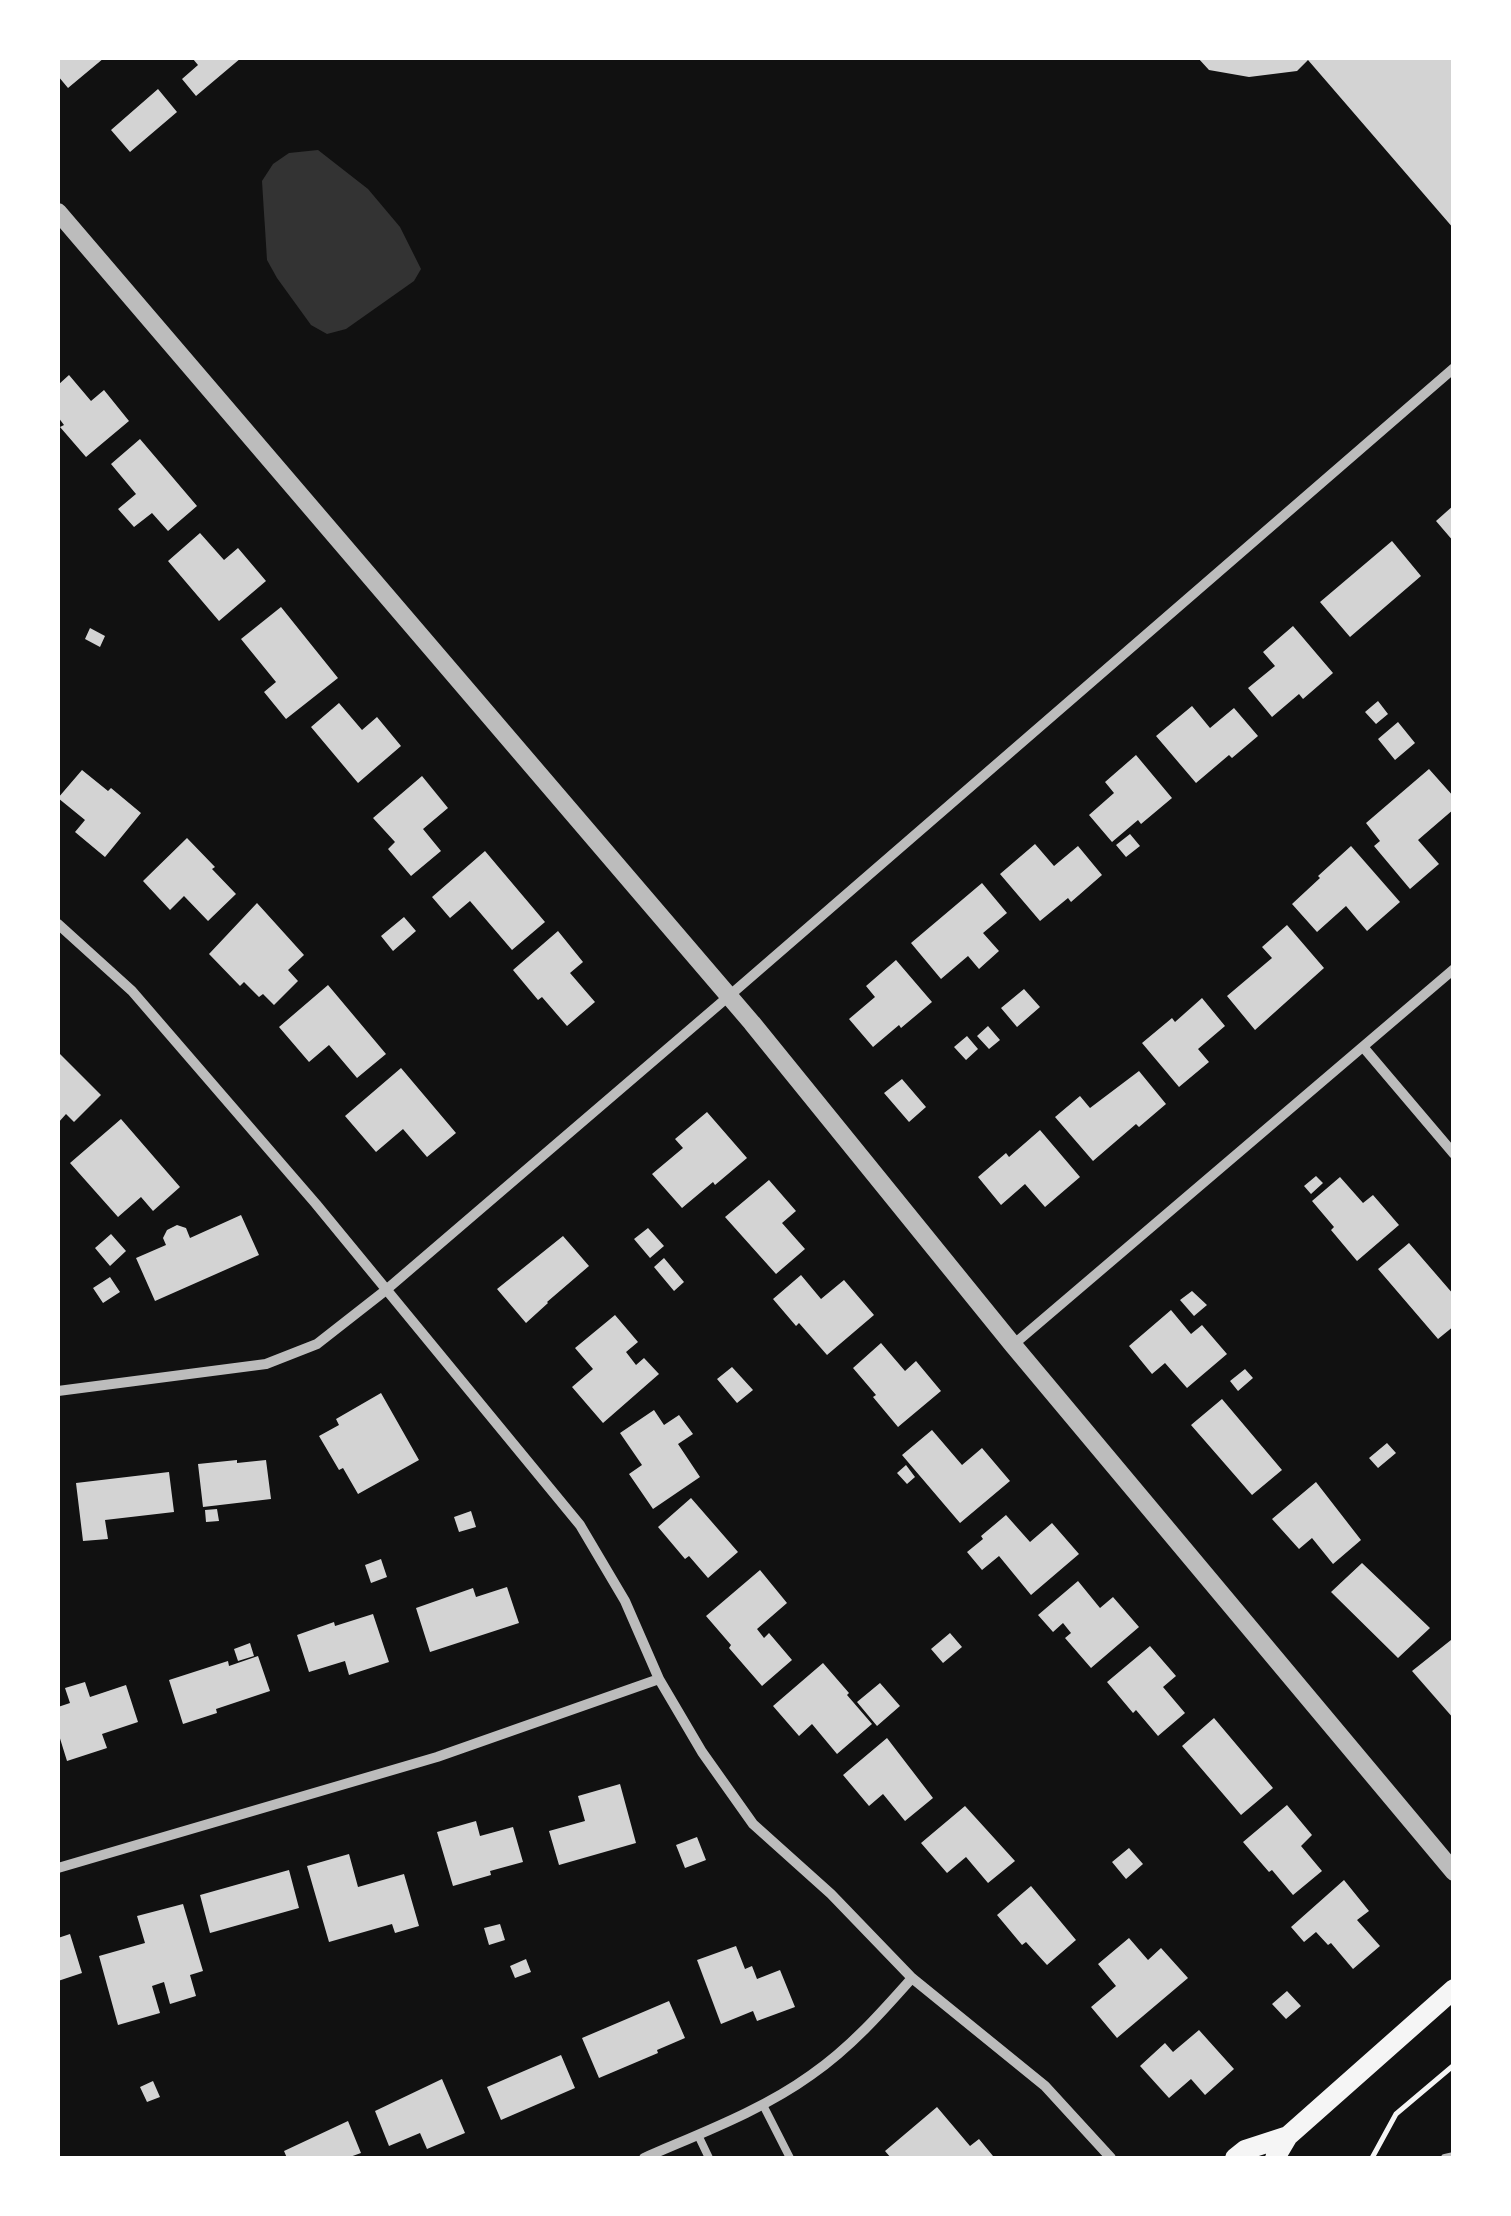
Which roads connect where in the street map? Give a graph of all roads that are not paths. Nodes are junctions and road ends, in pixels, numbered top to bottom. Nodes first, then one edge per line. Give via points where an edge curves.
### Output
1 (58, 212) edge
2 (1454, 368) edge
3 (58, 924) edge
4 (1454, 969) edge
5 (729, 996) junction
6 (1364, 1048) junction
7 (1454, 1154) edge
8 (386, 1290) junction
9 (1013, 1346) junction
10 (58, 1392) edge
11 (659, 1680) junction
12 (58, 1868) edge
13 (1454, 1872) edge
14 (912, 1978) junction
15 (1454, 1990) edge
16 (763, 2105) junction
17 (698, 2134) junction
18 (1288, 2136) junction
19 (1454, 2156) edge
20 (644, 2158) edge
21 (709, 2158) edge
22 (790, 2158) edge
23 (1111, 2158) edge
24 (1235, 2158) edge
25 (1276, 2158) edge
26 (1445, 2158) edge

1 - 5 street
2 - 5 street
3 - 8 street via 132,991
4 - 6 street
5 - 8 street
5 - 9 street
6 - 7 street
6 - 9 street
8 - 10 street via 317,1344 266,1364
8 - 11 street via 580,1525 625,1601
9 - 13 street
11 - 12 street via 436,1756
11 - 14 street via 752,1824
14 - 16 street via 854,2041
14 - 23 street via 1045,2086
15 - 18 main road
16 - 17 street
16 - 22 lane
17 - 20 street
17 - 21 lane
18 - 24 main road
18 - 25 main road
19 - 26 lane

